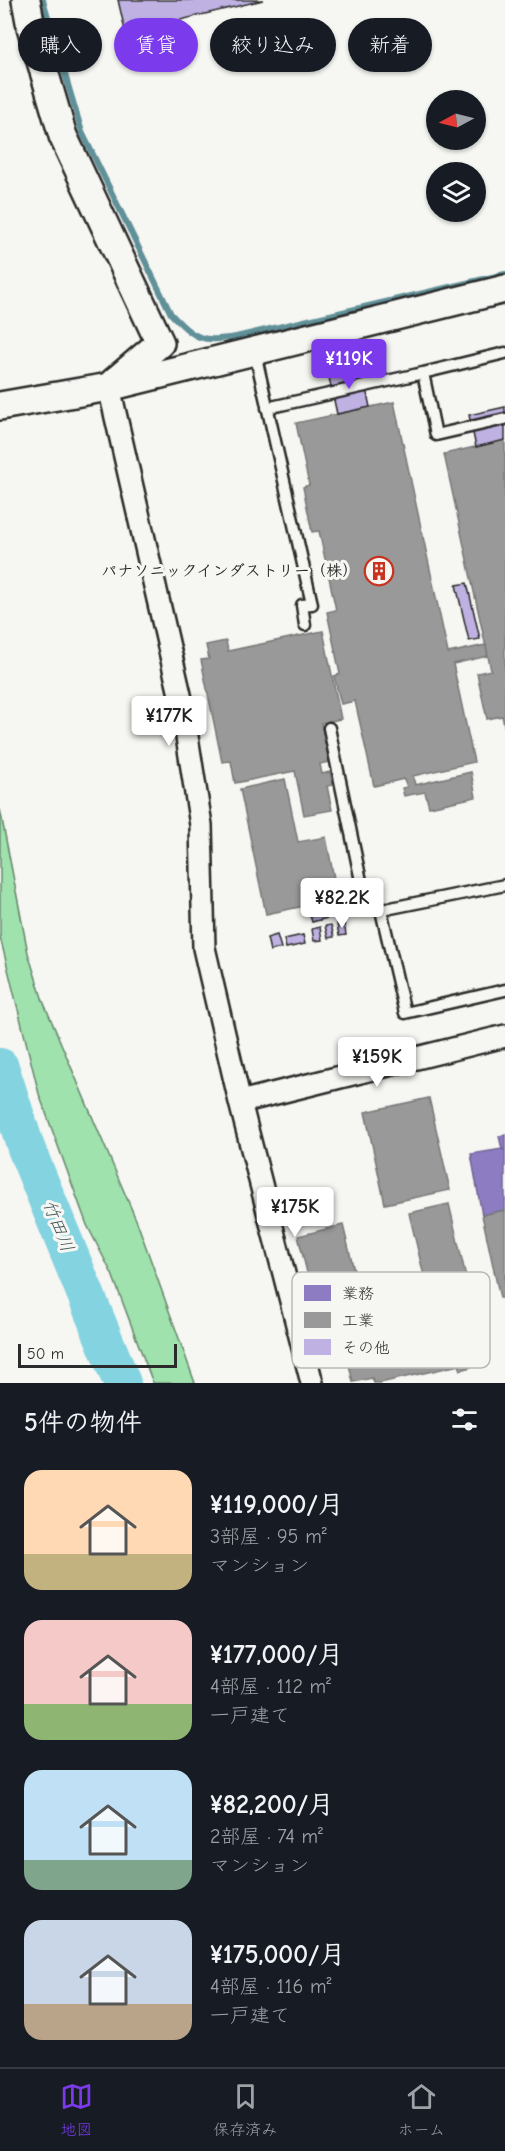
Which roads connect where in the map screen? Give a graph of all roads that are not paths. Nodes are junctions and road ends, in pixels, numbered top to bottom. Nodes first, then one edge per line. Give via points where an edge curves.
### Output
1 (26, 0) edge
2 (505, 289) edge
3 (254, 351) junction
4 (505, 353) edge
5 (423, 373) junction
6 (109, 387) junction
7 (4, 405) edge
8 (267, 408) junction
9 (505, 419) edge
10 (305, 625) dead end
11 (329, 728) dead end
12 (505, 885) edge
13 (381, 910) junction
14 (505, 990) edge
15 (505, 1036) edge
16 (240, 1102) junction
17 (292, 1305) edge
18 (308, 1368) edge
19 (312, 1383) edge

1 - 6 street via 63,136 160,343
2 - 3 street
3 - 6 street
3 - 8 lane
4 - 5 lane
5 - 8 lane
5 - 9 lane via 436,435
6 - 7 street
6 - 16 street via 181,699 201,825 204,948
8 - 10 lane via 312,604 302,606
11 - 13 lane via 365,900
12 - 13 lane
13 - 14 lane via 405,1012
15 - 16 street
16 - 17 street
18 - 19 street

